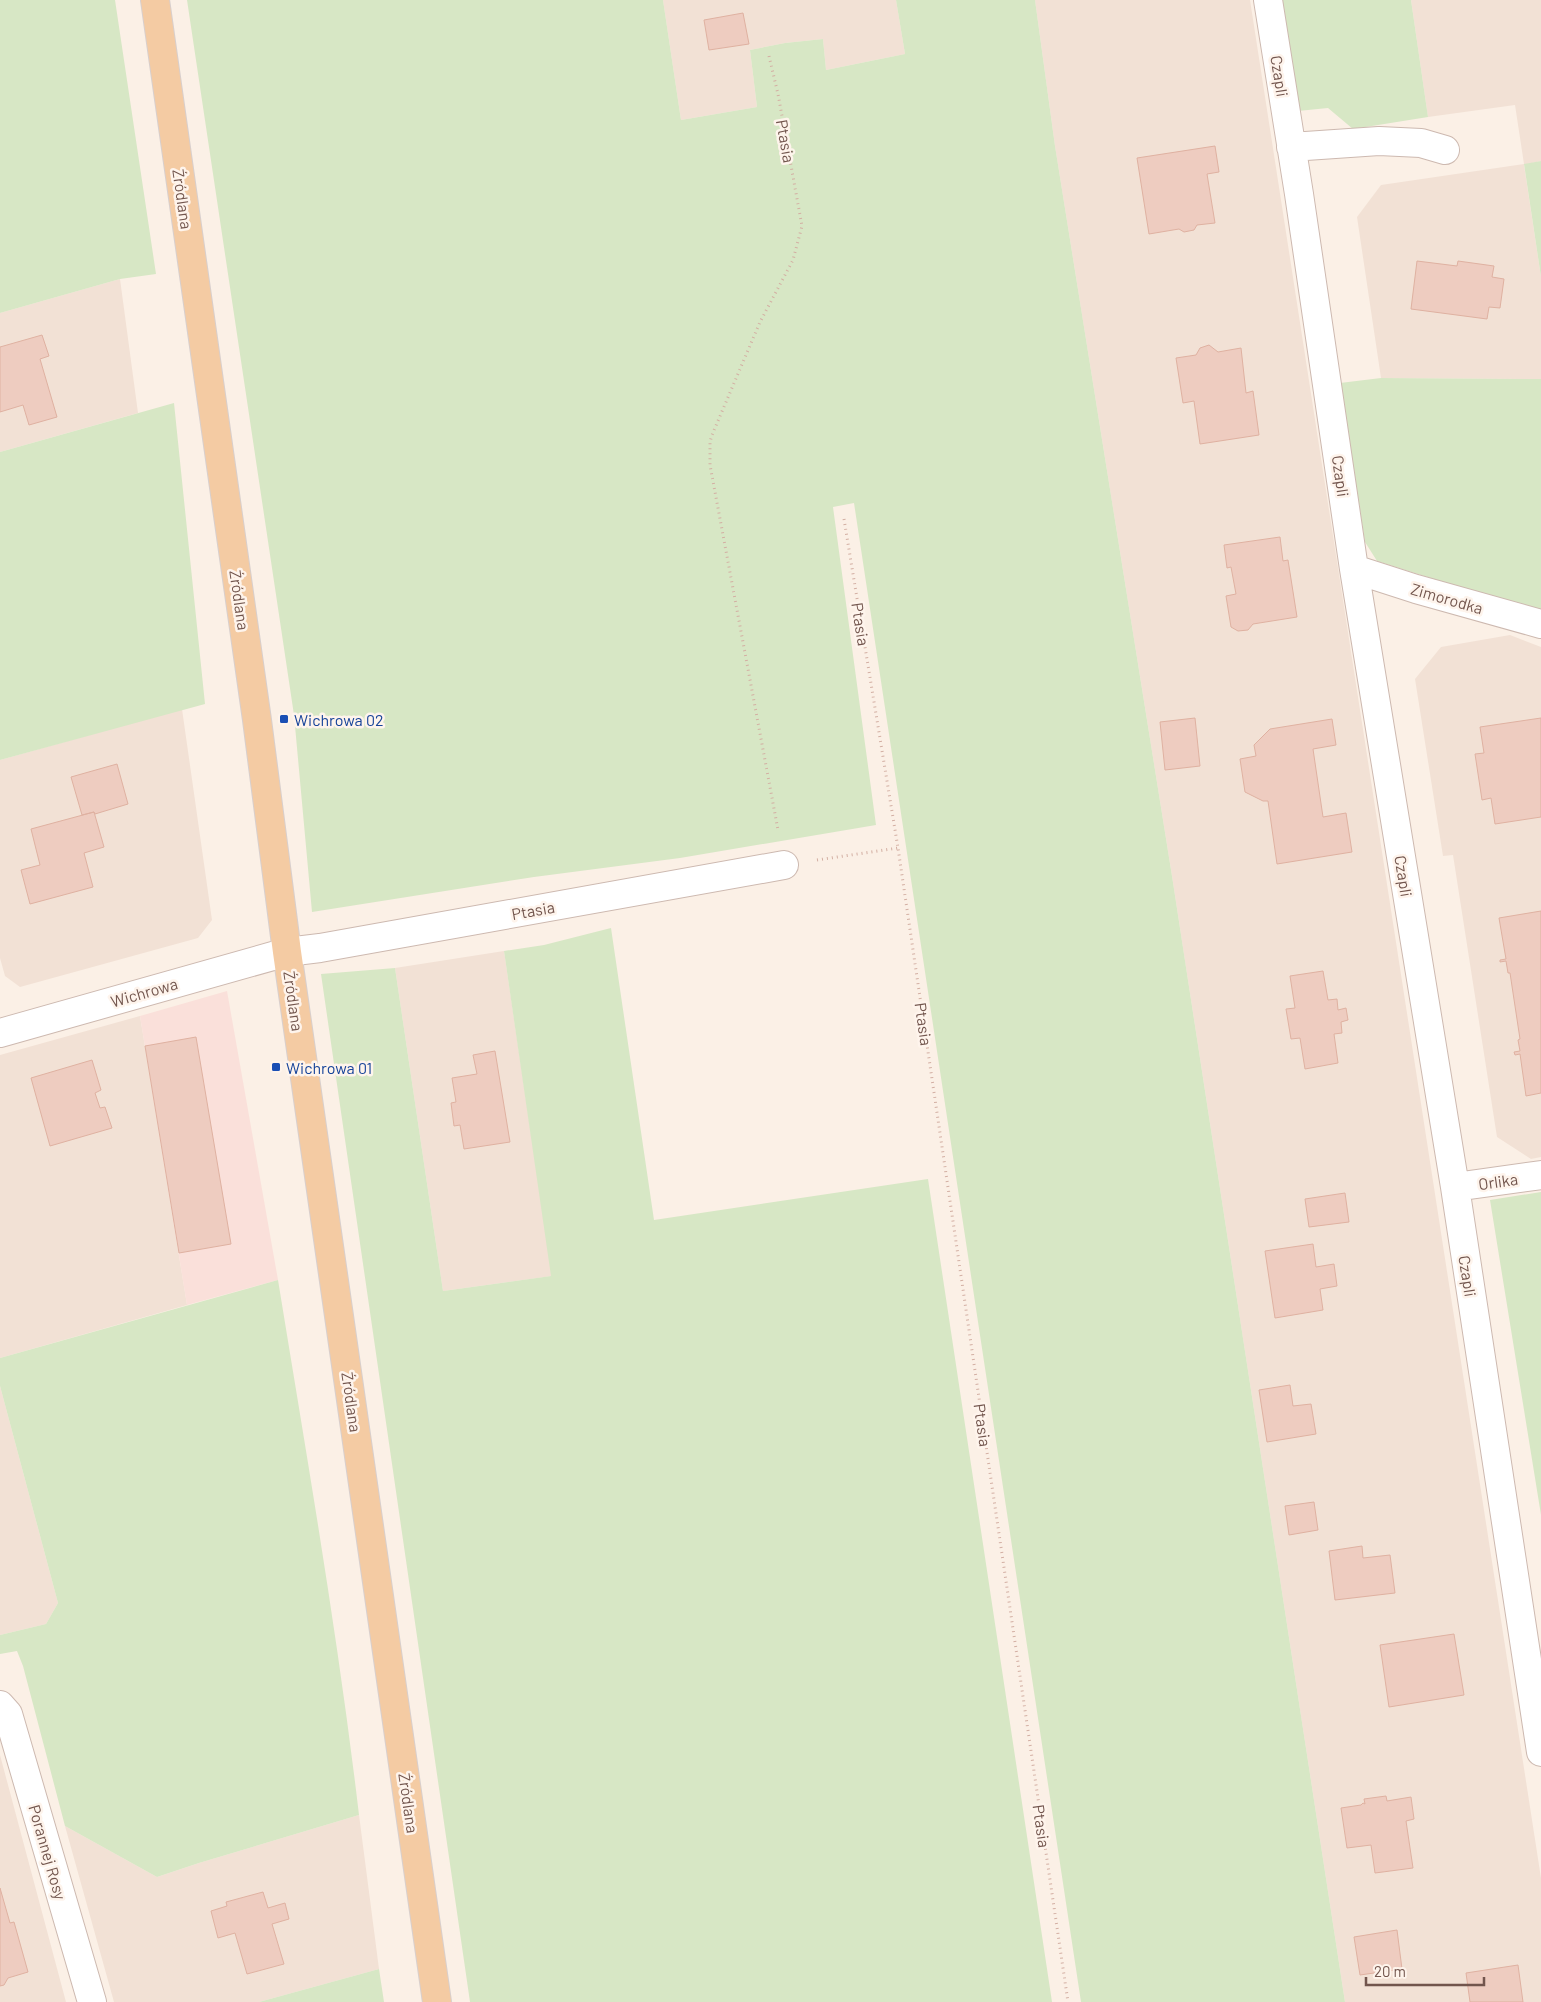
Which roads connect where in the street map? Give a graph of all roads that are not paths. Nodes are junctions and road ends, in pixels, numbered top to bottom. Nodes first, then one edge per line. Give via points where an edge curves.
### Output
1 (155, 0) edge
2 (1268, 0) edge
3 (1291, 147) junction
4 (1445, 150) dead end
5 (1354, 569) junction
6 (1541, 624) edge
7 (784, 865) road end
8 (287, 952) junction
9 (0, 1032) edge
10 (1541, 1175) edge
11 (1455, 1187) junction
12 (0, 1705) edge
13 (1541, 1752) edge
14 (92, 2002) edge
15 (437, 2002) edge

1 - 8 main road, Źródlana
2 - 3 street, Czapli
3 - 4 street via 1379,141 1421,143
3 - 5 street, Czapli
5 - 6 street, Zimorodka
5 - 11 street, Czapli
7 - 8 street, Ptasia
8 - 9 street, Wichrowa
8 - 15 main road, Źródlana
10 - 11 street, Orlika
11 - 13 street, Czapli
12 - 14 street, Porannej Rosy via 8,1714

